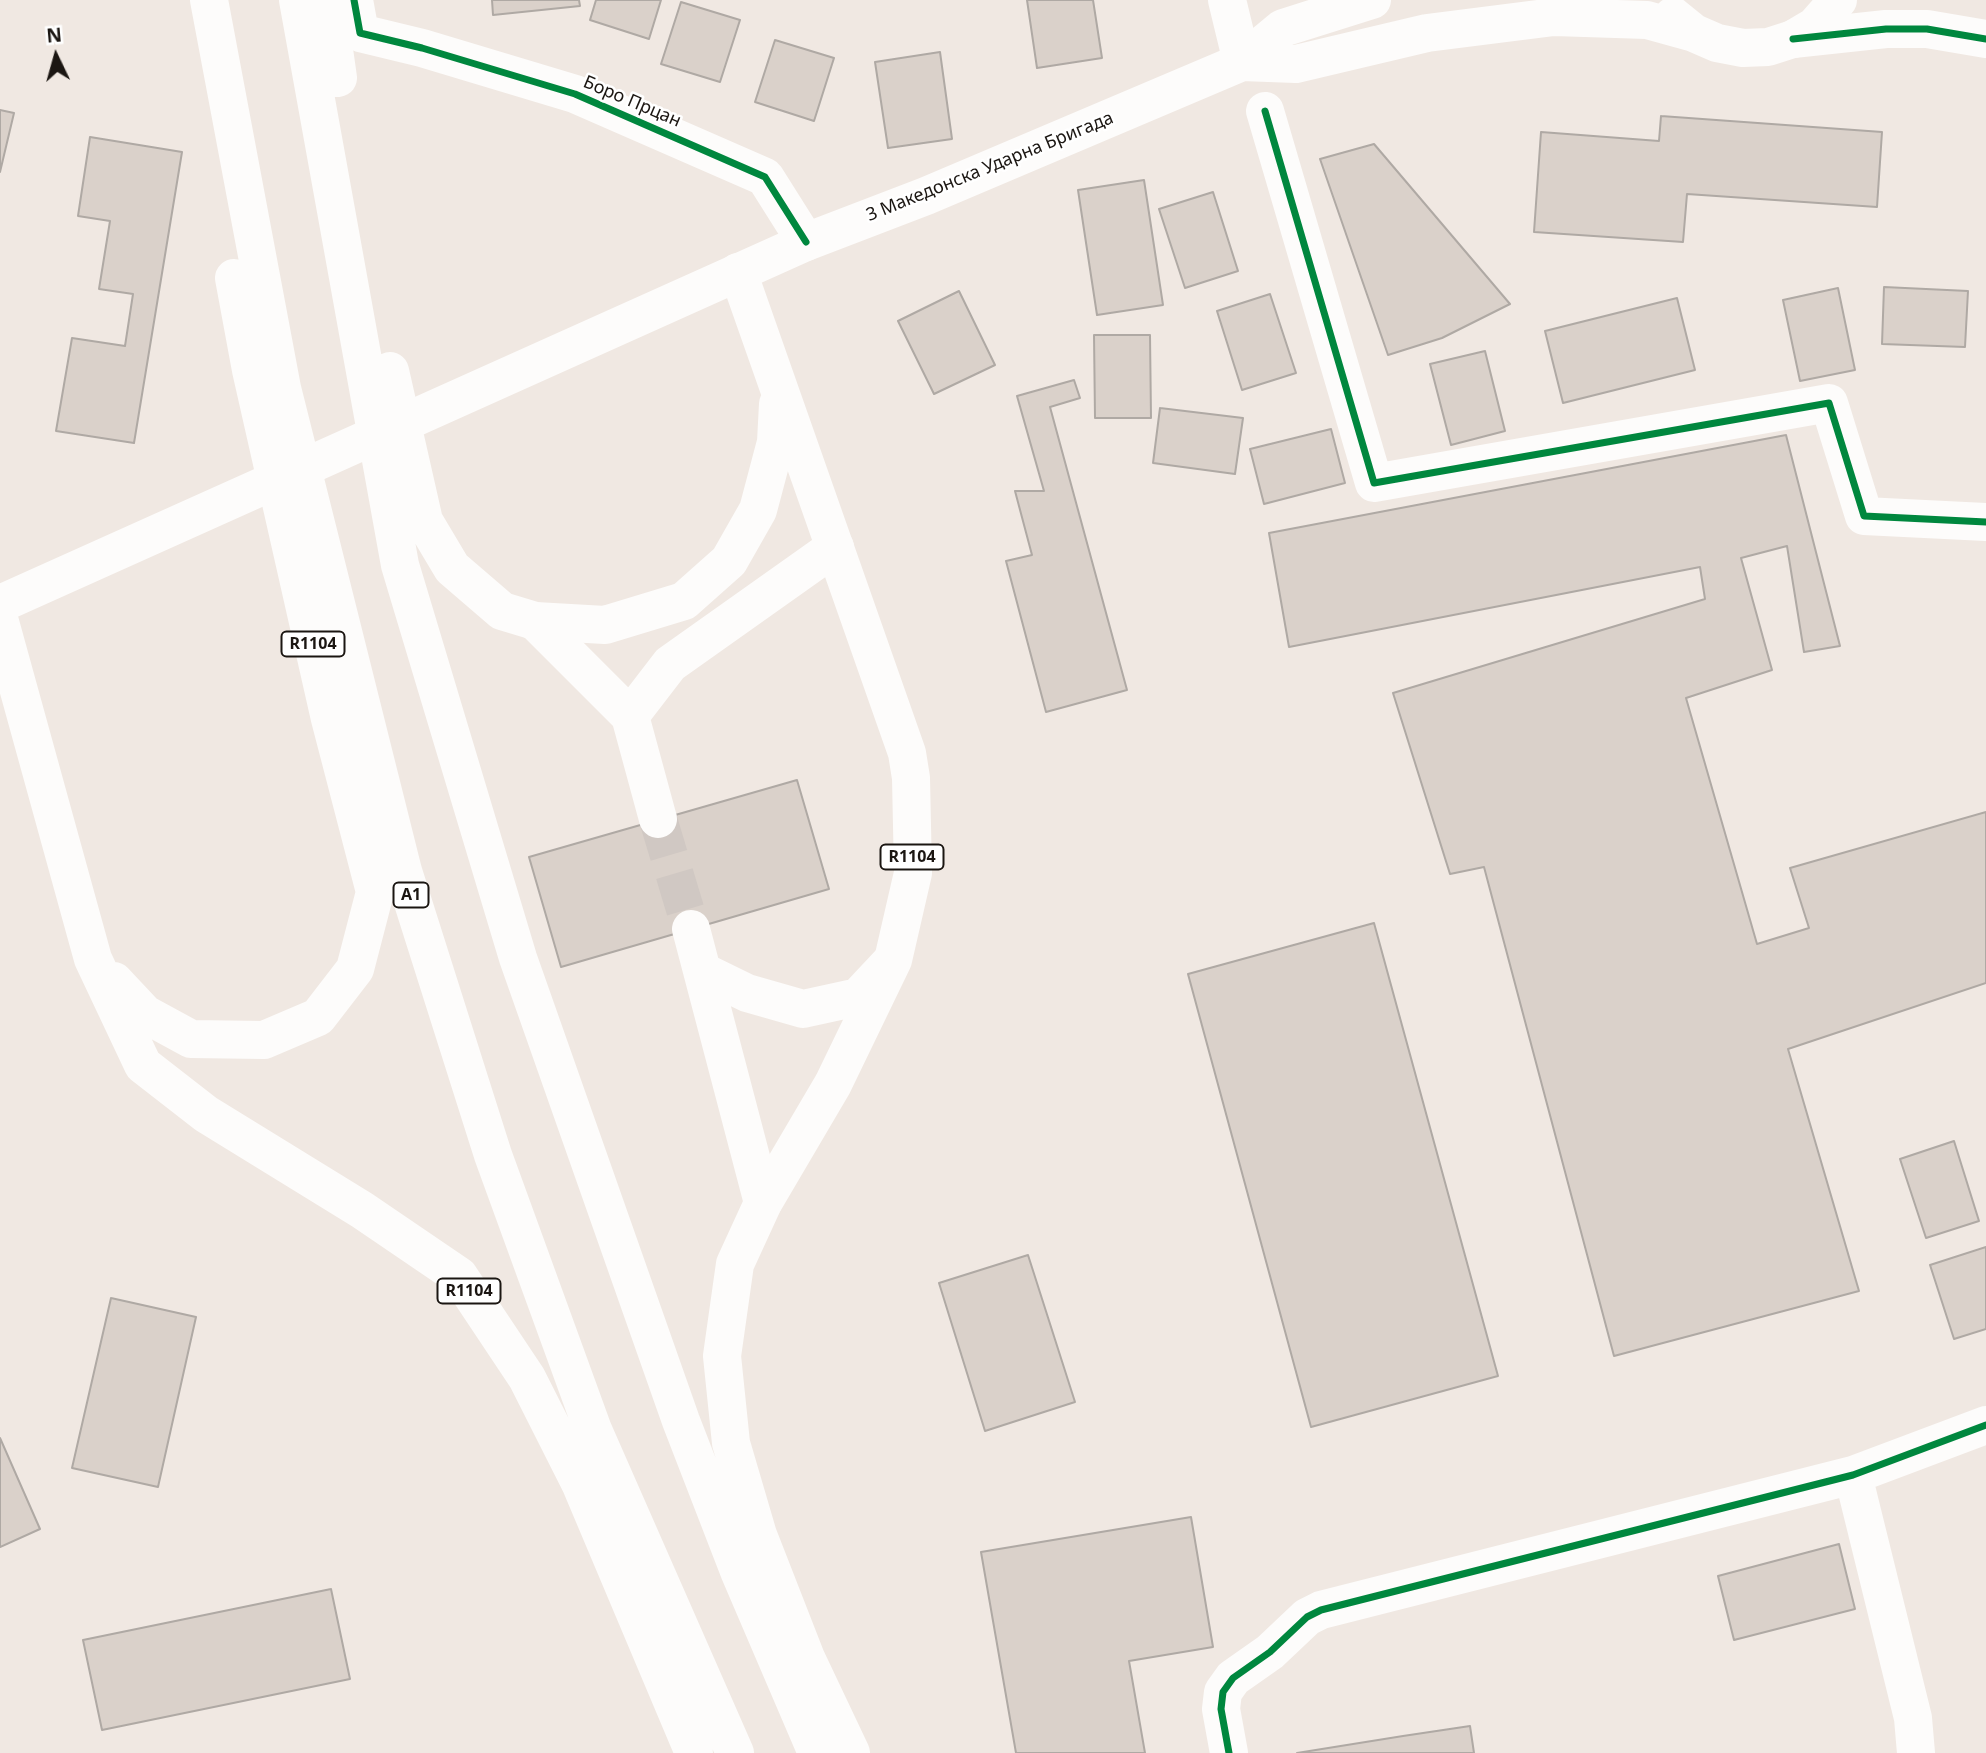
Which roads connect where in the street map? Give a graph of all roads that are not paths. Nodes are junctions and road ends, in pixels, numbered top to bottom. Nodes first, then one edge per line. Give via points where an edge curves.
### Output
1 (185, 0) edge
2 (209, 0) edge
3 (298, 0) edge
4 (327, 0) edge
5 (354, 0) edge
6 (1227, 0) edge
7 (1373, 0) edge
8 (1661, 0) edge
9 (1838, 0) edge
10 (1694, 33) junction
11 (1793, 39) junction
12 (1986, 39) edge
13 (1242, 62) junction
14 (1265, 111) dead end
15 (806, 242) junction
16 (738, 272) junction
17 (779, 394) junction
18 (1986, 522) edge
19 (835, 547) junction
20 (0, 604) edge
21 (535, 621) junction
22 (0, 622) edge
23 (630, 716) junction
24 (659, 820) tunnel mouth
25 (691, 929) tunnel mouth
26 (93, 959) junction
27 (893, 960) junction
28 (704, 972) junction
29 (762, 1203) junction
30 (1986, 1425) edge
31 (1853, 1475) junction
32 (694, 1753) edge
33 (735, 1753) edge
34 (817, 1753) edge
35 (851, 1753) edge
36 (1229, 1753) edge
37 (1916, 1753) edge

1 - 26 main road, R1104 via 251,370 330,719 375,892 355,969 318,1017 264,1040 191,1039 145,1014
2 - 33 main road, A1 via 282,388 403,871 493,1155 593,1430
3 - 34 main road via 404,579 518,958 681,1421
4 - 21 main road, R1104 via 390,370 424,521 452,568 502,611
5 - 15 main road, Боро Прцан via 360,33 575,94 765,177
6 - 13 main road
7 - 13 main road via 1283,28
8 - 10 main road
9 - 11 main road via 1815,26
10 - 11 main road via 1743,48
10 - 13 main road via 1647,20 1554,17 1427,33 1296,65
11 - 12 main road via 1879,29 1927,29
13 - 15 main road, 3 Македонска Ударна Бригада
14 - 18 main road via 1374,483 1829,403 1864,516
15 - 16 main road, 3 Македонска Ударна Бригада
16 - 17 main road, R1104
16 - 20 main road, 3 Македонска Ударна Бригада
17 - 19 main road, R1104
17 - 21 main road, R1104 via 776,442 758,510 729,561 684,601 605,625
19 - 23 main road via 670,664
19 - 27 main road, R1104 via 911,778 913,873
21 - 23 main road
22 - 26 main road, R1104
23 - 24 main road
25 - 28 main road
26 - 32 main road, R1104 via 143,1065 206,1114 459,1276 527,1378 575,1473
27 - 28 main road via 858,997 803,1009 747,993
27 - 29 main road, R1104 via 833,1084
28 - 29 main road
29 - 35 main road, R1104 via 736,1264 722,1356 731,1443 758,1535 806,1658
30 - 31 main road
31 - 36 main road via 1321,1610 1233,1678 1223,1692 1221,1709
31 - 37 main road via 1913,1718

